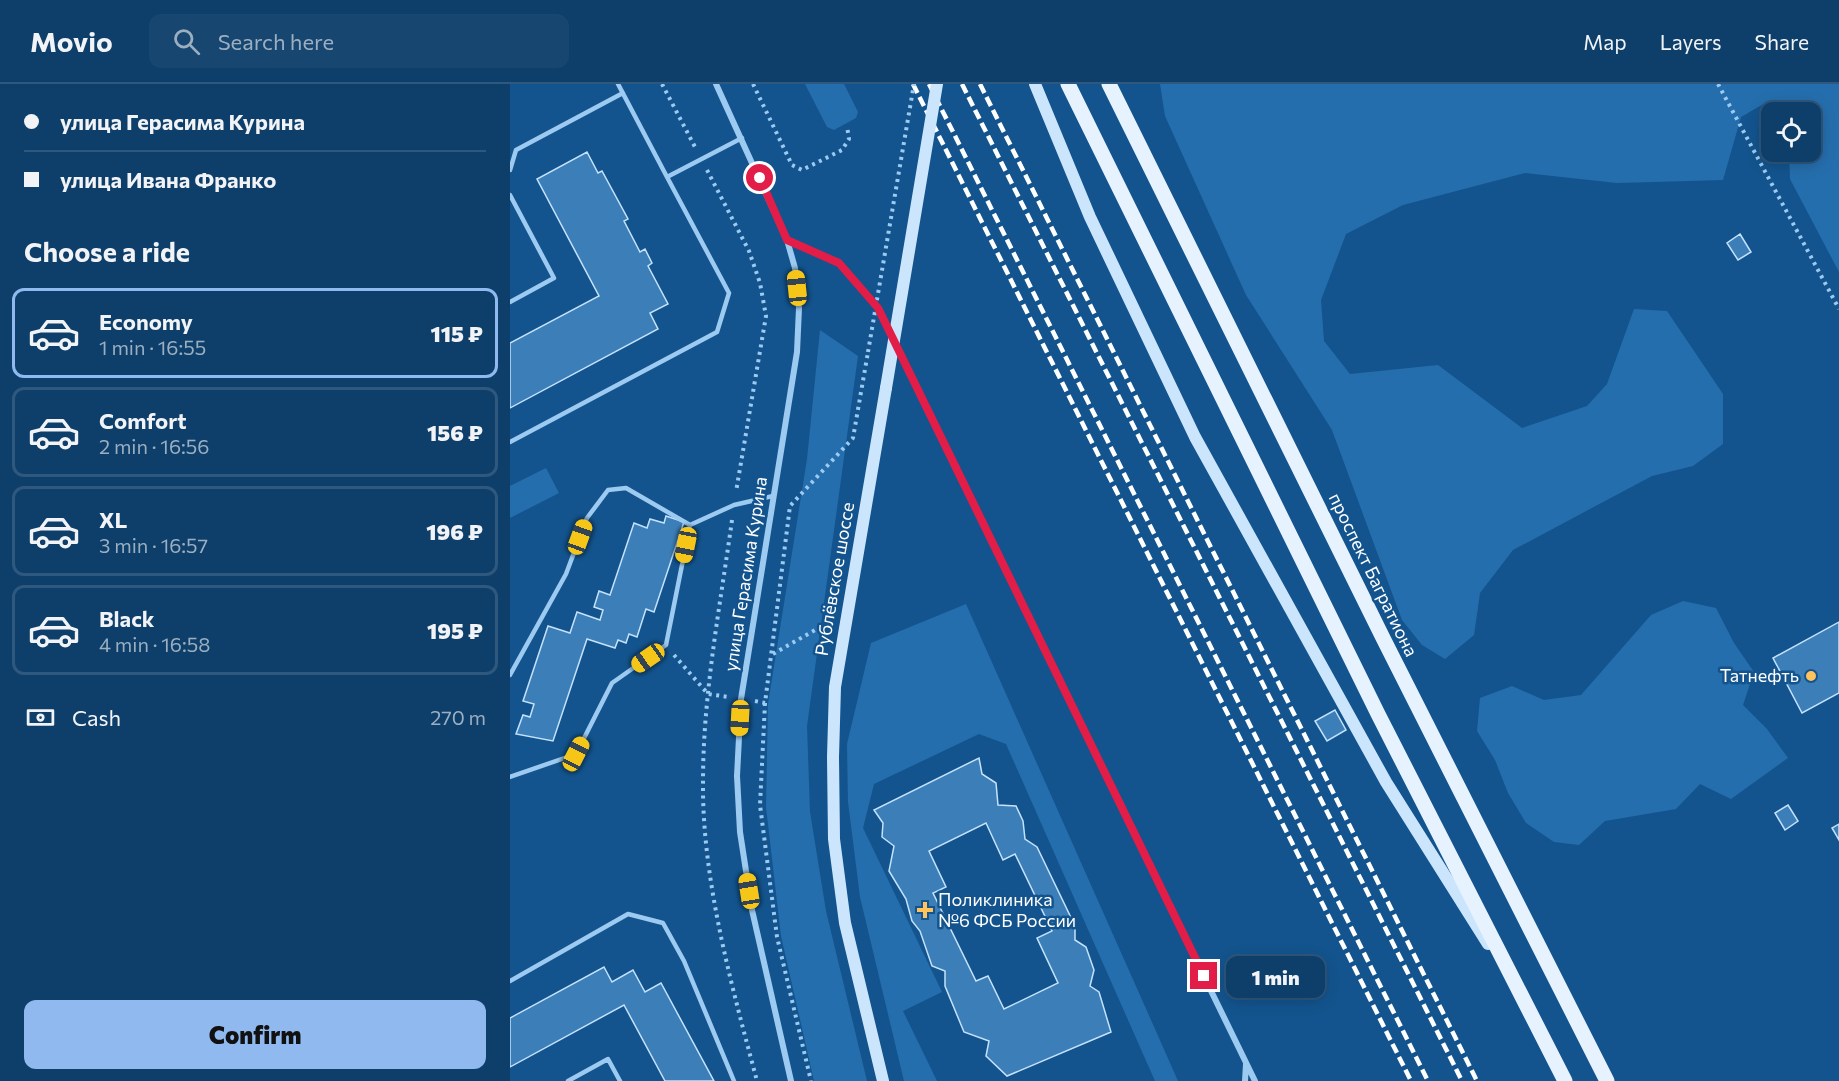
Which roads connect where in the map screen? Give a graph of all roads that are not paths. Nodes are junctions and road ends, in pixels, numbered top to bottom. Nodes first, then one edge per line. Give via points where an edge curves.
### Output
1 (618, 84) edge
2 (716, 84) edge
3 (937, 84) edge
4 (1035, 84) edge
5 (1068, 84) edge
6 (1109, 84) edge
7 (623, 93) junction
8 (742, 138) junction
9 (510, 170) edge
10 (667, 177) junction
11 (510, 195) edge
12 (787, 240) junction
13 (510, 302) edge
14 (510, 442) edge
15 (773, 496) junction
16 (690, 525) junction
17 (510, 675) edge
18 (510, 777) edge
19 (510, 972) edge
20 (512, 980) edge
21 (1521, 995) junction
22 (1246, 1061) junction
23 (568, 1081) edge
24 (620, 1081) edge
25 (734, 1081) edge
26 (791, 1081) edge
27 (883, 1081) edge
28 (1245, 1081) edge
29 (1255, 1081) edge
30 (1565, 1081) edge
31 (1607, 1081) edge

1 - 7 lane
2 - 8 street, улица Герасима Курина
3 - 27 street, Рублёвское шоссе, bridge via 835,687 834,839 845,923
4 - 21 street via 1090,217 1195,437 1386,782
5 - 21 main road
6 - 31 main road, проспект Багратиона
7 - 9 lane via 516,150
7 - 10 lane
8 - 10 lane
8 - 12 street, улица Герасима Курина
10 - 14 lane via 729,293 717,332
11 - 13 lane via 554,278
12 - 15 street, улица Герасима Курина via 795,268 799,308 797,352
12 - 22 street via 839,263 878,308
15 - 16 lane via 734,505
15 - 26 street, улица Герасима Курина via 741,699 737,776 740,832 752,910
16 - 17 lane via 626,488 608,490 587,518 566,574
16 - 18 lane via 666,645 612,683 576,754
19 - 20 lane
20 - 25 lane via 628,914 663,923 684,961
21 - 30 main road
22 - 28 street
22 - 29 street
23 - 24 lane via 608,1059

